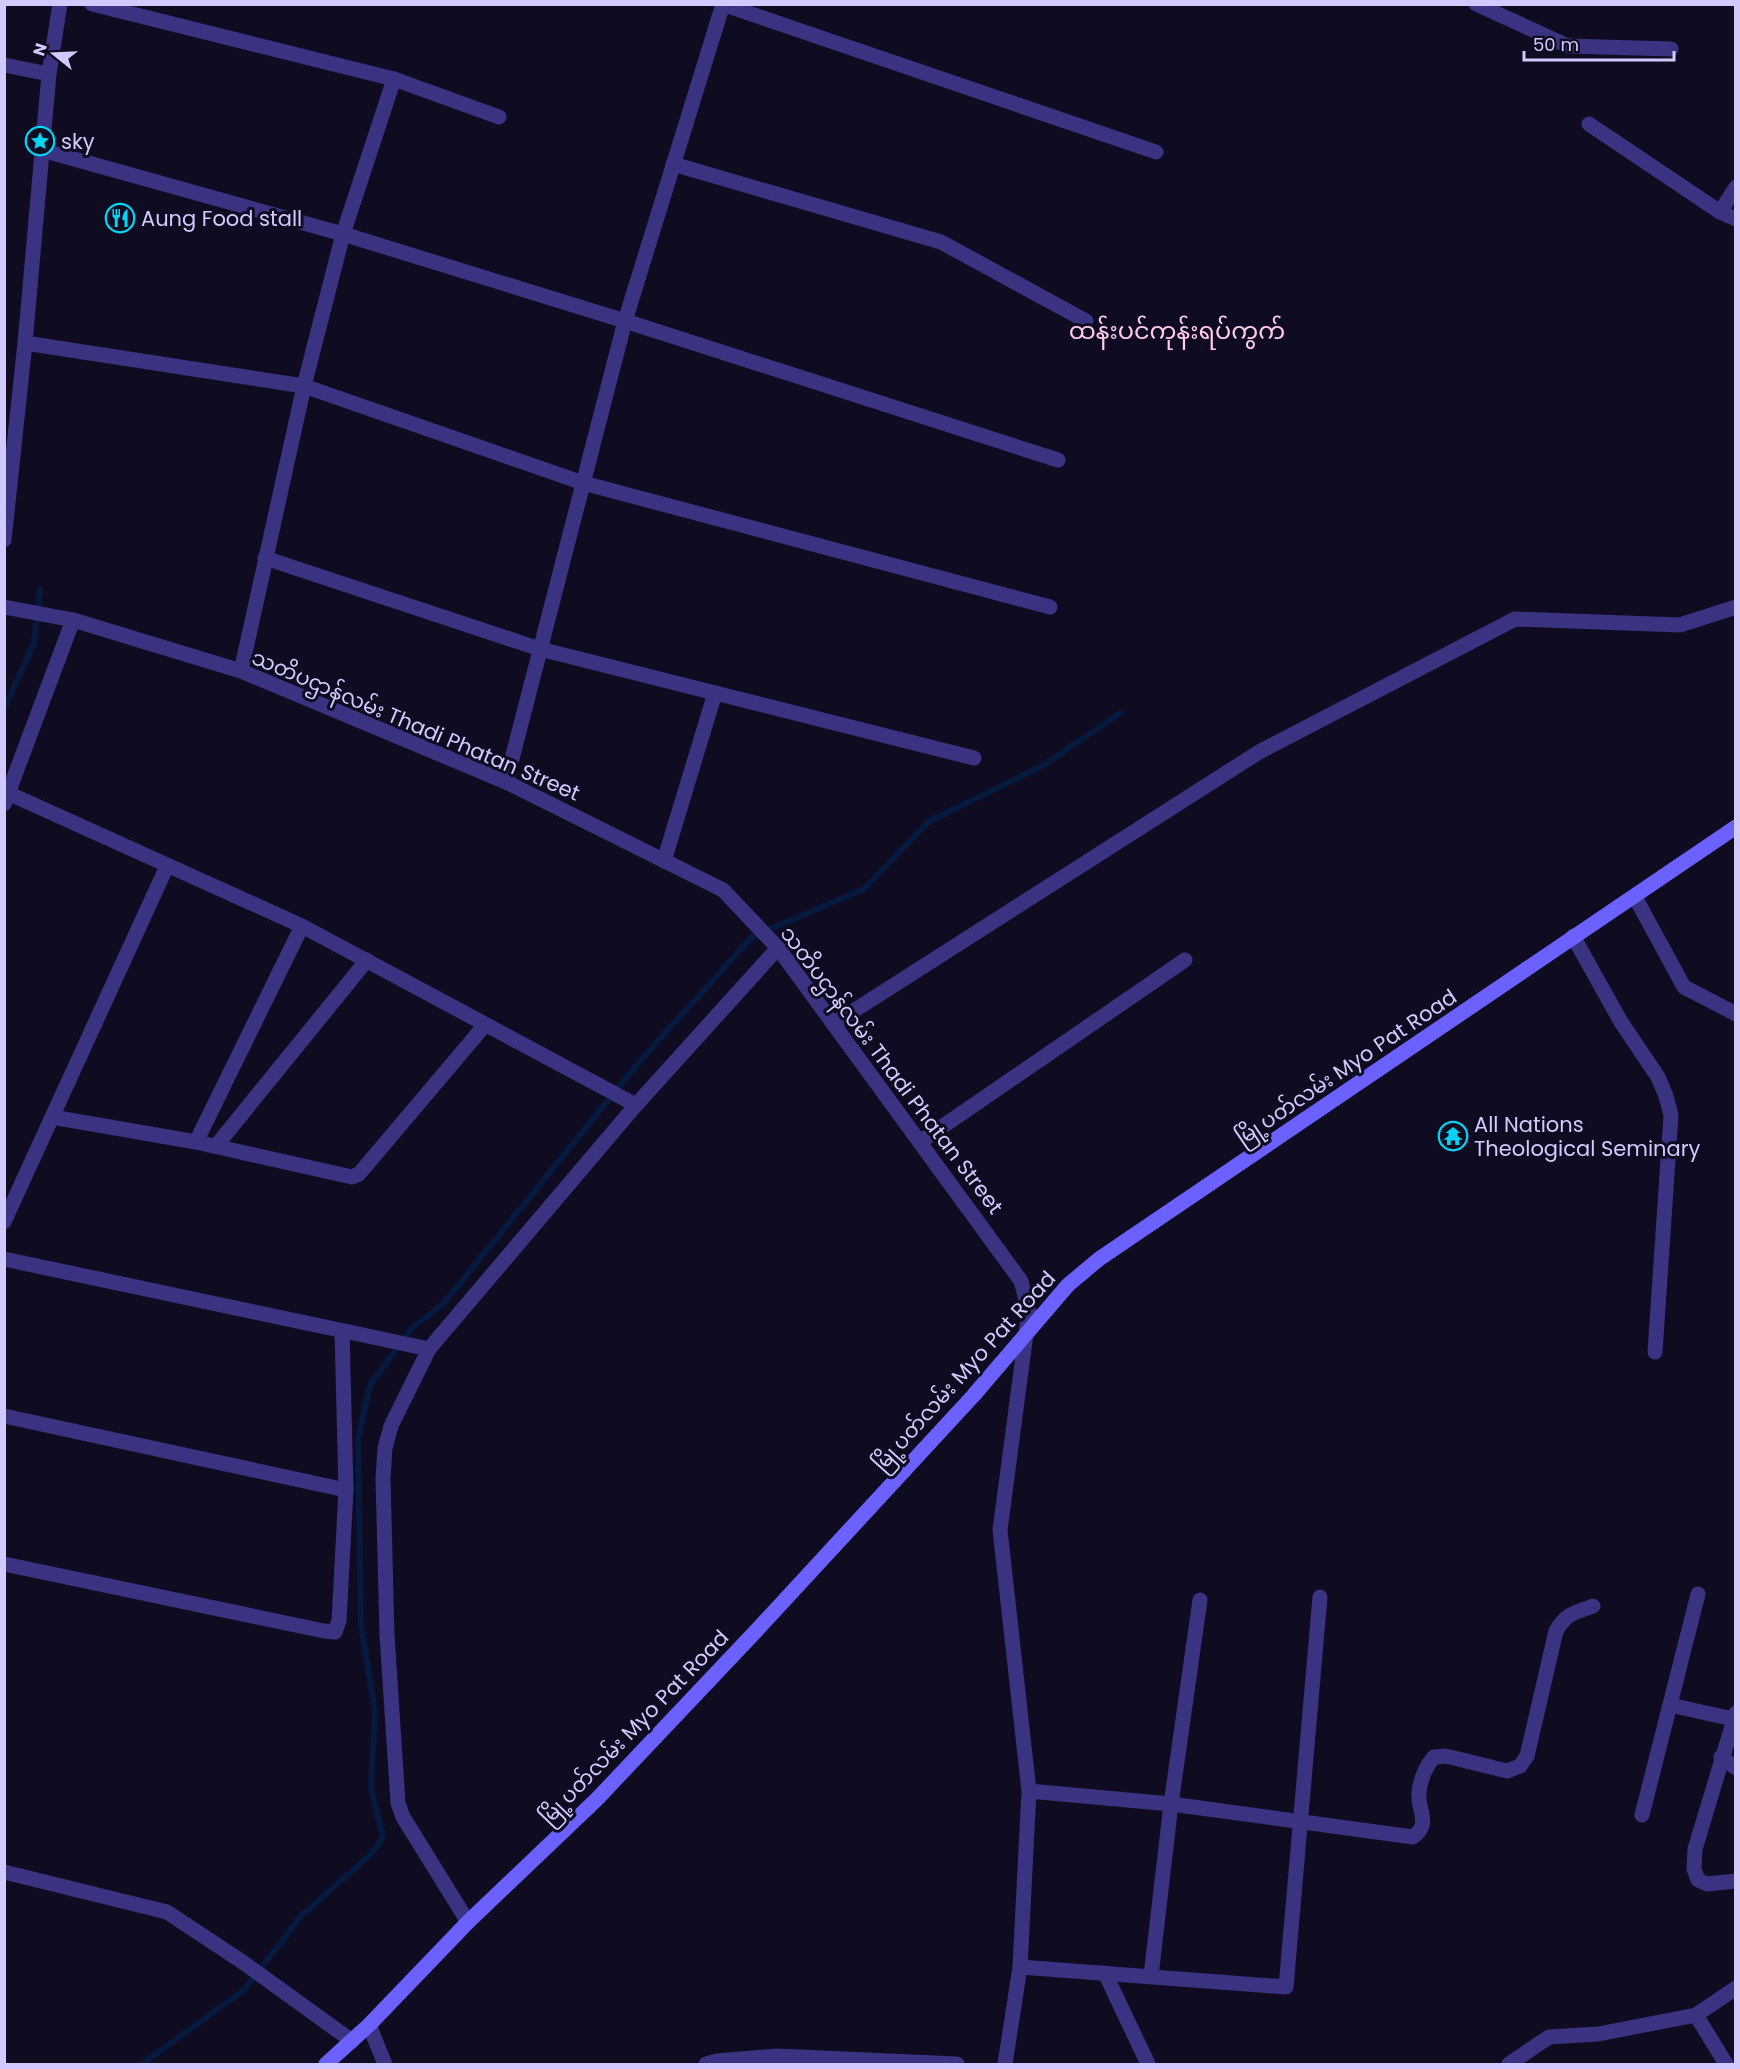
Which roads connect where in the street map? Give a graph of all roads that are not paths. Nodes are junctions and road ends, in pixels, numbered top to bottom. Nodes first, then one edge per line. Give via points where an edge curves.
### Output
1 (60, 4) edge
2 (92, 4) edge
3 (1476, 4) edge
4 (723, 5) edge
5 (1671, 49) dead end
6 (4, 65) edge
7 (49, 74) junction
8 (394, 79) junction
9 (499, 117) dead end
10 (1589, 124) dead end
11 (42, 150) junction
12 (1156, 152) dead end
13 (673, 165) junction
14 (1736, 187) edge
15 (1720, 212) junction
16 (1736, 219) edge
17 (343, 234) junction
18 (625, 321) junction
19 (1086, 321) dead end
20 (25, 343) junction
21 (304, 386) junction
22 (10, 426) edge
23 (1058, 460) dead end
24 (583, 483) junction
25 (4, 540) edge
26 (265, 558) junction
27 (4, 607) edge
28 (1050, 607) dead end
29 (1736, 607) edge
30 (73, 620) junction
31 (540, 649) junction
32 (241, 671) junction
33 (715, 693) junction
34 (974, 758) dead end
35 (506, 782) junction
36 (7, 799) edge
37 (1736, 827) edge
38 (664, 861) junction
39 (167, 866) junction
40 (1635, 897) junction
41 (302, 926) junction
42 (1573, 936) junction
43 (778, 948) junction
44 (367, 960) junction
45 (1185, 960) dead end
46 (1736, 1014) edge
47 (833, 1024) junction
48 (485, 1025) junction
49 (636, 1105) junction
50 (52, 1117) junction
51 (196, 1142) junction
52 (920, 1142) junction
53 (216, 1146) junction
54 (4, 1222) edge
55 (4, 1259) edge
56 (342, 1330) junction
57 (1025, 1335) junction
58 (429, 1349) junction
59 (1656, 1352) dead end
60 (4, 1416) edge
61 (346, 1490) junction
62 (4, 1564) edge
63 (1698, 1594) dead end
64 (1320, 1597) dead end
65 (1200, 1600) dead end
66 (1593, 1606) dead end
67 (1670, 1705) junction
68 (1734, 1716) edge
69 (1721, 1757) junction
70 (1736, 1768) edge
71 (1029, 1791) junction
72 (1171, 1804) junction
73 (1642, 1815) dead end
74 (1302, 1821) junction
75 (4, 1872) edge
76 (1736, 1881) edge
77 (468, 1922) junction
78 (1020, 1967) junction
79 (1105, 1973) junction
80 (1151, 1976) junction
81 (1736, 1988) edge
82 (1696, 2015) junction
83 (369, 2025) junction
84 (352, 2041) junction
85 (326, 2064) edge
86 (385, 2064) edge
87 (706, 2064) edge
88 (957, 2064) edge
89 (1005, 2064) edge
90 (1148, 2064) edge
91 (1509, 2064) edge
92 (1726, 2064) edge

1 - 7 street
2 - 8 street
3 - 5 street via 1568,46
4 - 12 street
4 - 13 street
6 - 7 street
7 - 11 street
8 - 9 street
8 - 17 street
10 - 15 street
11 - 17 street
11 - 20 street
13 - 18 street
13 - 19 street via 941,242
14 - 15 street
15 - 16 street
17 - 18 street
17 - 21 street
18 - 23 street
18 - 24 street
20 - 21 street
20 - 22 street
21 - 24 street
21 - 26 street
22 - 25 street
24 - 28 street
24 - 31 street
26 - 31 street
26 - 32 street
27 - 30 street, သတိပဌာန်လမ်း Thadi Phatan Street
29 - 47 street via 1680,625 1515,619 1259,752
30 - 32 street, သတိပဌာန်လမ်း Thadi Phatan Street
30 - 36 street
31 - 33 street
31 - 35 street
32 - 35 street, သတိပဌာန်လမ်း Thadi Phatan Street
33 - 34 street
33 - 38 street
35 - 38 street, သတိပဌာန်လမ်း Thadi Phatan Street
36 - 39 street
37 - 40 main road, မြို့ပတ်လမ်း Myo Pat Road
38 - 43 street, သတိပဌာန်လမ်း Thadi Phatan Street via 723,890
39 - 41 street
39 - 50 street
40 - 42 main road, မြို့ပတ်လမ်း Myo Pat Road
40 - 46 street via 1684,987
41 - 44 street
41 - 51 street
42 - 57 main road, မြို့ပတ်လမ်း Myo Pat Road via 1099,1259 1068,1285
42 - 59 street via 1621,1022 1658,1077 1671,1115
43 - 47 street, သတိပဌာန်လမ်း Thadi Phatan Street
43 - 49 street
44 - 48 street
44 - 53 street
45 - 52 street
47 - 52 street, သတိပဌာန်လမ်း Thadi Phatan Street
48 - 49 street
48 - 53 street via 359,1174 338,1175
49 - 58 street
50 - 51 street
50 - 54 street
51 - 53 street
52 - 57 street, သတိပဌာန်လမ်း Thadi Phatan Street via 1021,1281 1029,1311
55 - 56 street
56 - 58 street
56 - 61 street
57 - 71 street, သတိပဌာန်လမ်း Thadi Phatan Street via 1000,1530
57 - 77 main road, မြို့ပတ်လမ်း Myo Pat Road via 973,1396 597,1799
58 - 77 street via 384,1448 387,1635 397,1791 403,1817
60 - 61 street
61 - 62 street via 339,1621 335,1632
63 - 67 street
64 - 74 street
65 - 72 street
66 - 74 street via 1569,1615 1556,1631 1527,1755 1520,1766 1507,1771 1446,1756 1434,1757 1426,1766 1419,1793 1421,1832 1413,1837
67 - 68 street
67 - 73 street
68 - 69 street
69 - 70 street
69 - 76 street via 1695,1849 1694,1869 1698,1880 1707,1884
71 - 72 street
71 - 78 street, သတိပဌာန်လမ်း Thadi Phatan Street
72 - 74 street
72 - 80 street
74 - 80 street via 1286,1987
75 - 84 street via 167,1912
77 - 83 main road, မြို့ပတ်လမ်း Myo Pat Road
78 - 79 street
78 - 89 street, သတိပဌာန်လမ်း Thadi Phatan Street
79 - 80 street
79 - 90 street
81 - 82 street
82 - 91 street via 1598,2034 1549,2037
82 - 92 street
83 - 84 main road, မြို့ပတ်လမ်း Myo Pat Road
83 - 86 street
84 - 85 main road, မြို့ပတ်လမ်း Myo Pat Road
87 - 88 street via 777,2056

